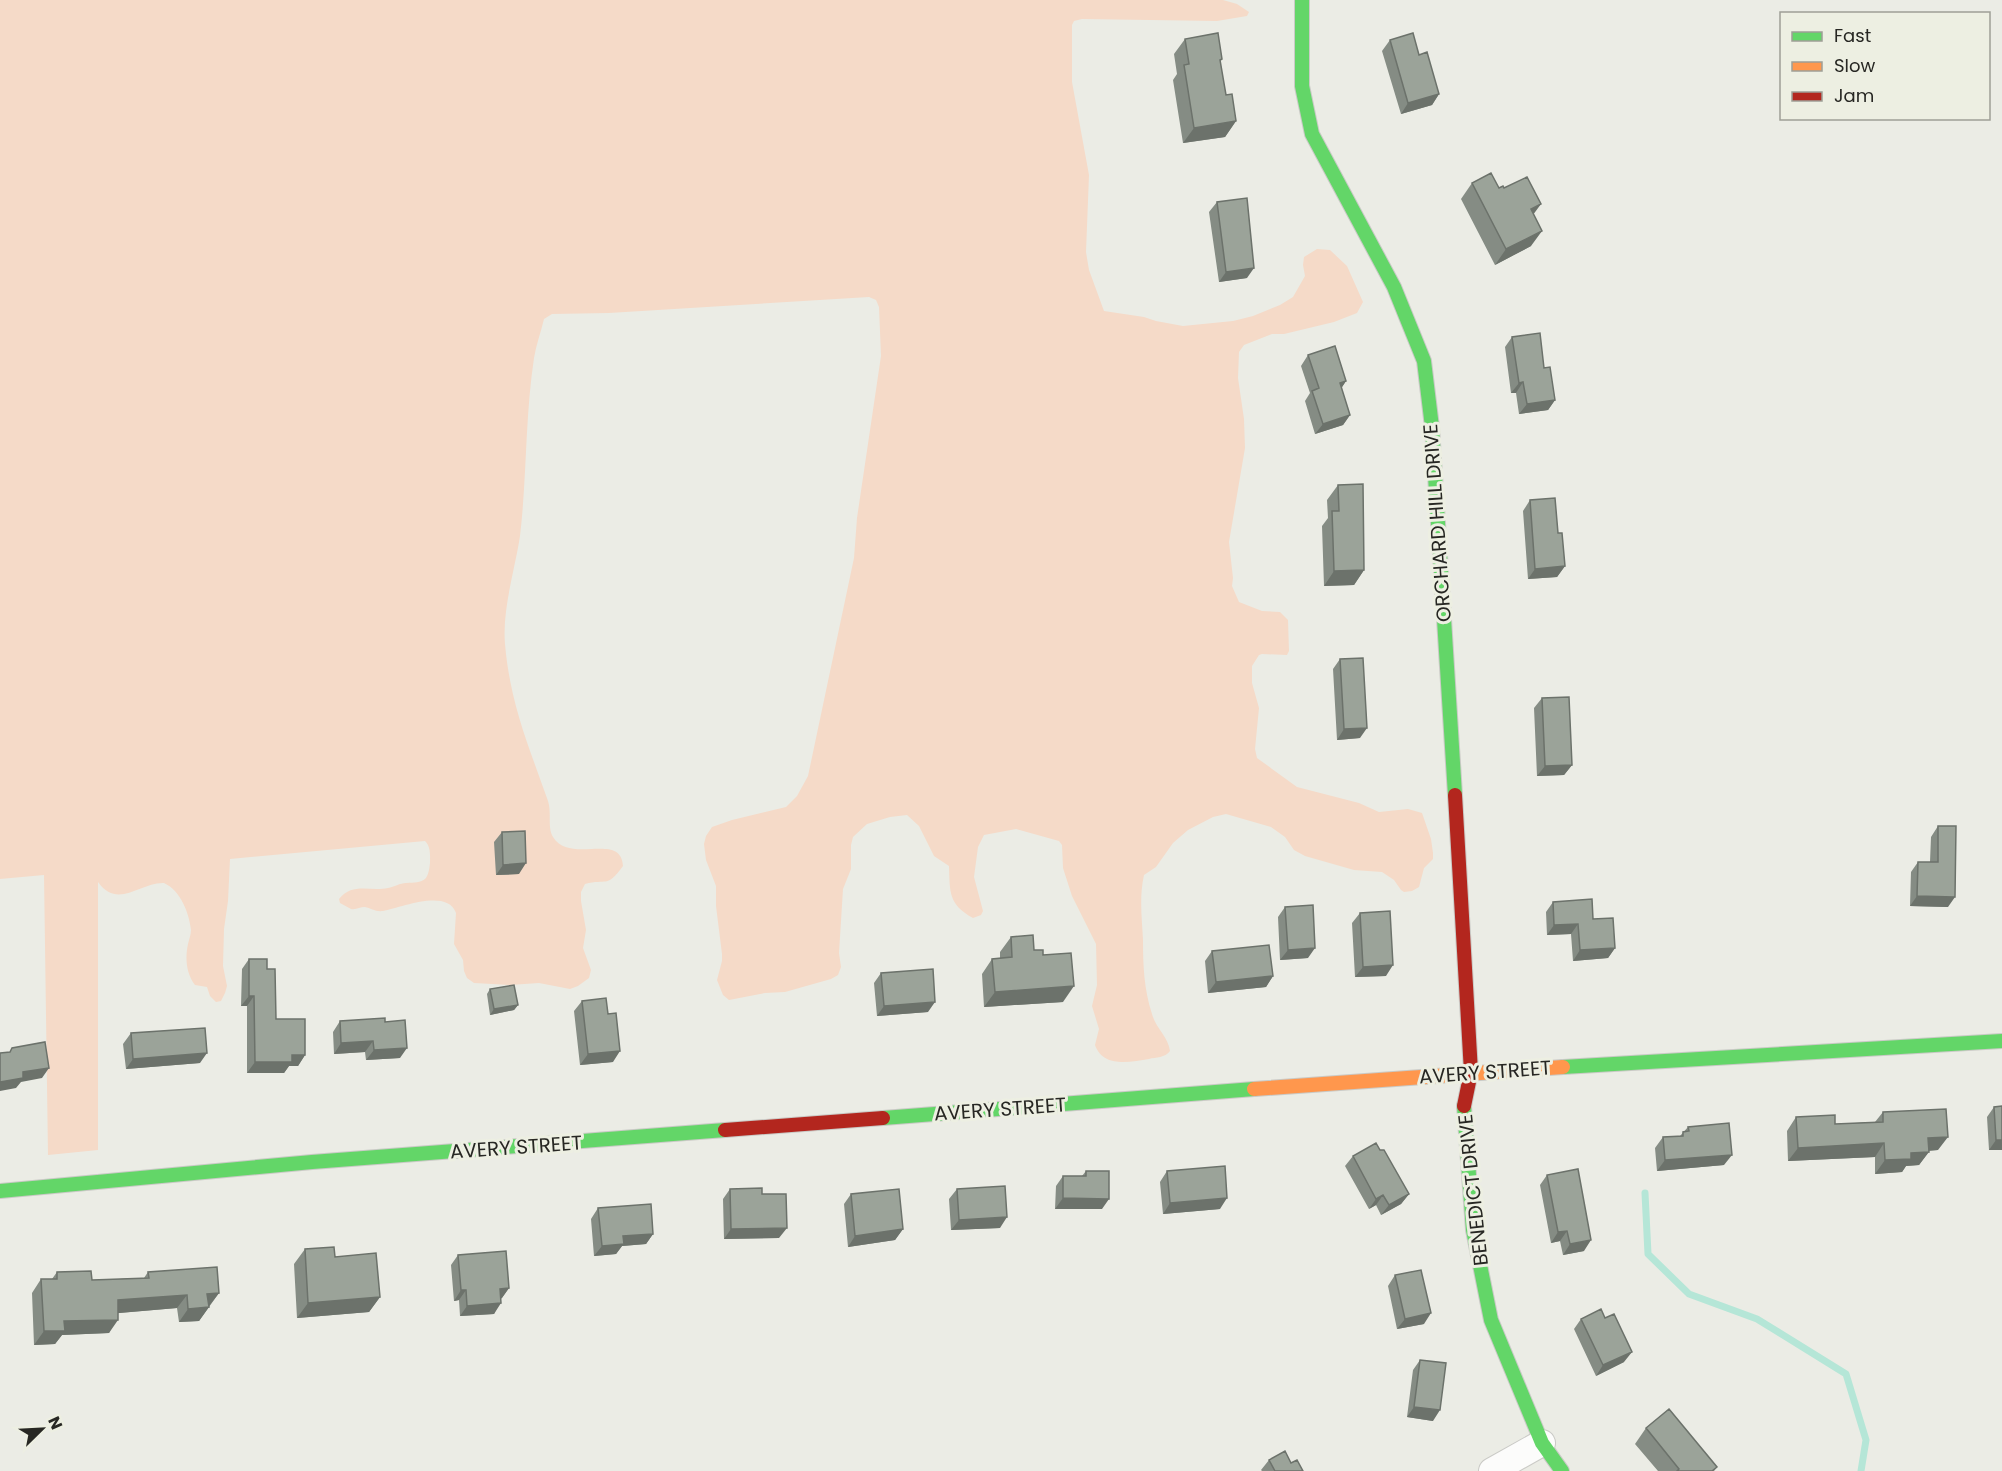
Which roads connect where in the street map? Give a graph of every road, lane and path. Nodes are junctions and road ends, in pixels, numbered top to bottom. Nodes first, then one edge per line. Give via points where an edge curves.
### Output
1 (1302, 0) edge
2 (2002, 1041) edge
3 (1471, 1072) junction
4 (0, 1191) edge
5 (1542, 1443) junction
6 (1492, 1471) edge
7 (1562, 1471) edge

1 - 3 main road, ORCHARD HILL DRIVE via 1302,86 1312,134 1394,287 1424,361 1432,428
2 - 3 main road, AVERY STREET
3 - 4 main road, AVERY STREET via 312,1162
3 - 5 main road, BENEDICT DRIVE via 1463,1111 1473,1230 1491,1320
5 - 6 street
5 - 7 main road, BENEDICT DRIVE

